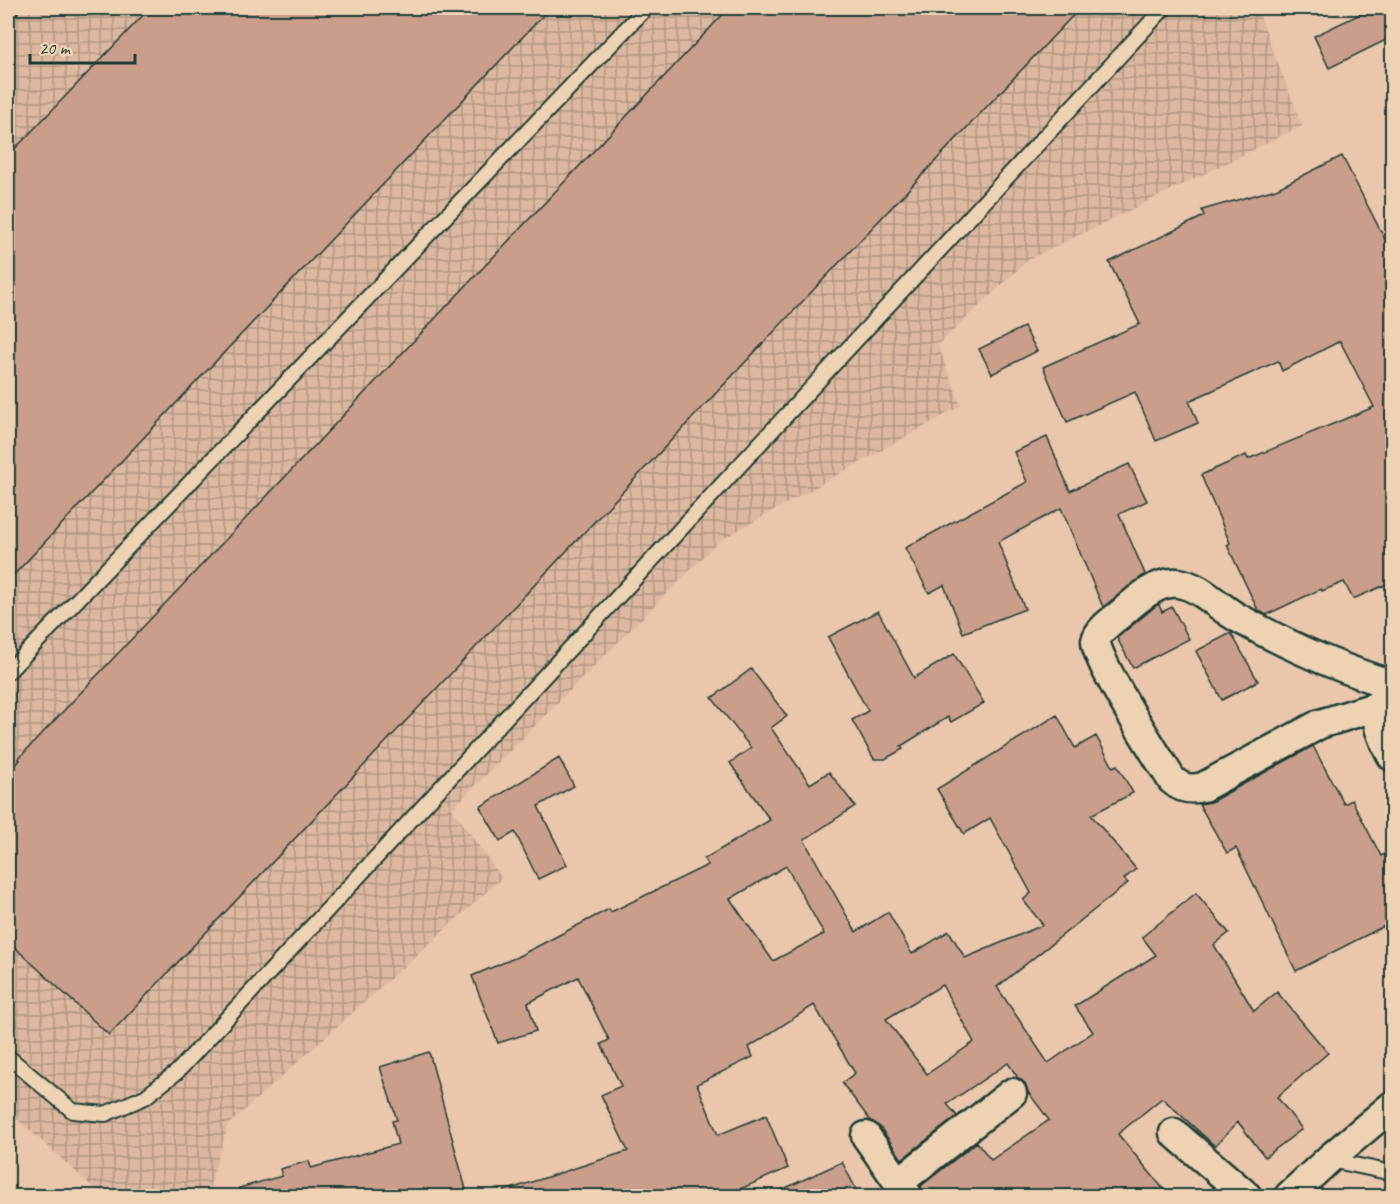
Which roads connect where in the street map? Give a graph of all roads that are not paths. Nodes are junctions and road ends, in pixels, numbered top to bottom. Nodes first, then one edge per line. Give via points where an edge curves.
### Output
1 (12, 8) edge
2 (646, 8) edge
3 (1164, 8) edge
4 (8, 12) edge
5 (8, 672) edge
6 (1387, 691) edge
7 (1392, 756) edge
8 (8, 1057) edge
9 (1012, 1093) dead end
10 (1392, 1106) edge
11 (1174, 1133) dead end
12 (866, 1136) dead end
13 (1329, 1159) junction
14 (1392, 1173) edge
15 (903, 1190) edge
16 (1247, 1197) edge
17 (1289, 1197) edge

1 - 4 lane
2 - 5 lane
3 - 8 lane via 177,1072 145,1097 105,1114 73,1111
6 - 6 street via 1203,786 1187,788 1172,780 1114,684 1096,647 1096,638 1132,604 1160,585 1176,582 1191,586 1232,615 1289,646
6 - 7 street via 1379,732
9 - 15 street
10 - 13 street
11 - 16 street
12 - 15 street
13 - 14 lane
13 - 17 street

